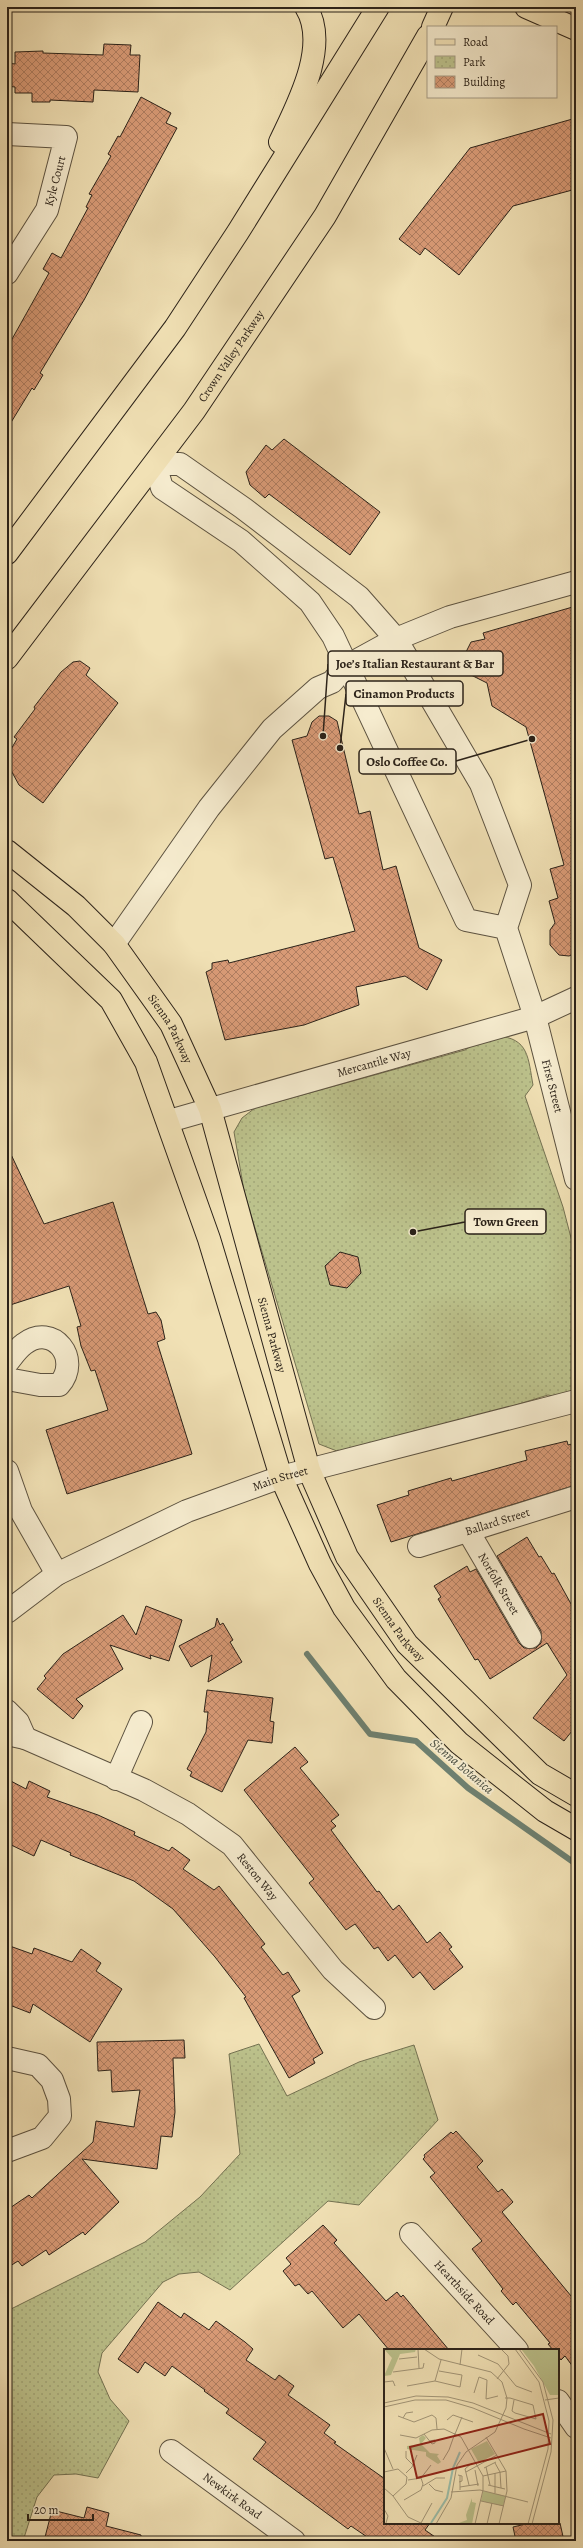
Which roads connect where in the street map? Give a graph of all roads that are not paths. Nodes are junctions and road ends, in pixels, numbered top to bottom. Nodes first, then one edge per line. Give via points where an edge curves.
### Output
1 (306, 7) edge
2 (378, 7) edge
3 (442, 7) edge
4 (526, 7) edge
5 (433, 26) edge
6 (576, 29) edge
7 (427, 38) edge
8 (7, 134) edge
9 (238, 232) junction
10 (7, 273) edge
11 (155, 464) junction
12 (7, 553) edge
13 (576, 582) edge
14 (396, 639) junction
15 (7, 658) edge
16 (345, 667) junction
17 (7, 851) edge
18 (7, 900) edge
19 (506, 928) junction
20 (114, 944) junction
21 (576, 998) edge
22 (535, 1017) junction
23 (210, 1109) junction
24 (169, 1121) junction
25 (576, 1179) edge
26 (7, 1363) edge
27 (7, 1379) edge
28 (576, 1401) edge
29 (309, 1470) junction
30 (7, 1471) edge
31 (281, 1477) junction
32 (575, 1502) edge
33 (468, 1531) junction
34 (419, 1546) dead end
35 (57, 1574) junction
36 (7, 1612) edge
37 (530, 1637) dead end
38 (7, 1711) edge
39 (141, 1722) dead end
40 (16, 1736) edge
41 (116, 1779) junction
42 (576, 1795) edge
43 (576, 1829) edge
44 (374, 2008) dead end
45 (7, 2058) edge
46 (7, 2151) edge
47 (411, 2234) dead end
48 (516, 2349) edge
49 (559, 2402) edge
50 (576, 2427) edge
51 (171, 2451) dead end
52 (294, 2541) edge

1 - 9 main road via 312,26 314,46 308,83
2 - 9 main road
3 - 5 main road
4 - 6 main road
7 - 11 main road, Crown Valley Parkway via 325,216 194,412
8 - 10 street, Kyle Court via 66,137 47,210
9 - 12 main road via 175,328
11 - 14 street via 180,464 243,508 359,597
11 - 15 main road, Crown Valley Parkway
11 - 16 street via 162,488 241,541 310,602 333,636
13 - 14 street via 450,617
14 - 16 street
14 - 19 street via 481,784 520,885
16 - 19 street via 466,920
16 - 20 street via 332,682 318,688 272,729 205,813
17 - 20 main road, Sienna Parkway via 76,906
18 - 24 main road via 110,1000 146,1062
19 - 22 street, First Street
20 - 23 main road, Sienna Parkway via 171,1024
21 - 22 street, Mercantile Way
22 - 23 street, Mercantile Way
22 - 25 street, First Street
23 - 24 street, Mercantile Way
23 - 29 main road, Sienna Parkway
24 - 31 main road via 209,1239
26 - 27 street via 24,1344 38,1338 51,1338 62,1346 68,1360 66,1377 59,1385 40,1386
28 - 29 street, Main Street
29 - 31 street, Main Street
29 - 42 main road, Sienna Parkway via 347,1557 407,1644 540,1774
30 - 35 street via 21,1511
31 - 35 street, Main Street via 187,1511
31 - 43 main road via 320,1564 344,1608 396,1679 459,1743 546,1811
32 - 33 street, Ballard Street
33 - 34 street, Ballard Street
33 - 37 street, Norfolk Street
35 - 36 street, Main Street
38 - 40 street, Reston Way via 18,1722
39 - 41 street
40 - 41 street, Reston Way
41 - 44 street, Reston Way via 144,1790 188,1814 232,1845 333,1970
45 - 46 street via 38,2065 52,2080 59,2099 60,2116 42,2138
47 - 48 street, Hearthside Road
49 - 50 street
51 - 52 street, Newkirk Road

